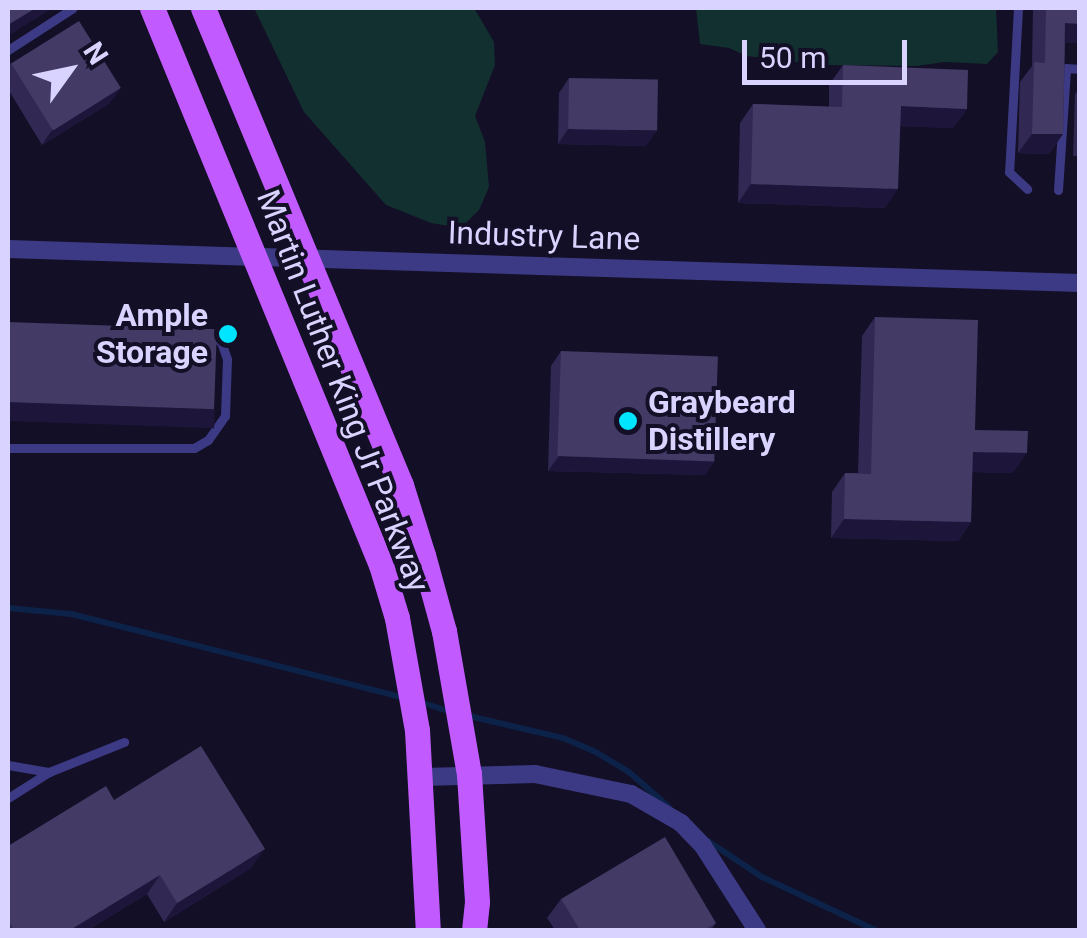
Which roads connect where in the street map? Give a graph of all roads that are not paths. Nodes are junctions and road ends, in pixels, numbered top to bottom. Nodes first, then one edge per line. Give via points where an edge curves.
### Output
1 (73, 8) edge
2 (152, 8) edge
3 (203, 8) edge
4 (1018, 8) edge
5 (8, 50) edge
6 (1080, 69) edge
7 (1027, 189) dead end
8 (1058, 190) dead end
9 (8, 248) edge
10 (258, 258) junction
11 (307, 258) junction
12 (1080, 283) edge
13 (192, 329) edge
14 (8, 448) edge
15 (124, 742) dead end
16 (8, 765) edge
17 (49, 772) junction
18 (469, 774) junction
19 (422, 777) junction
20 (8, 798) edge
21 (428, 930) edge
22 (474, 930) edge
23 (756, 930) edge

1 - 5 lane
2 - 10 main road, Martin Luther King Jr Parkway
3 - 11 main road, Martin Luther King Jr Parkway
4 - 7 lane via 1009,172
6 - 8 lane via 1066,68
9 - 10 street, Industry Lane
10 - 11 street, Industry Lane
10 - 19 main road, Martin Luther King Jr Parkway via 382,565 409,680
11 - 12 street, Industry Lane
11 - 18 main road, Martin Luther King Jr Parkway via 424,555
13 - 14 lane via 221,342 228,359 225,416 218,432 194,448
15 - 17 lane
16 - 17 lane
17 - 20 lane
18 - 19 street
18 - 22 main road, Martin Luther King Jr Parkway
18 - 23 street via 535,774 631,794 681,823 703,846
19 - 21 main road, Martin Luther King Jr Parkway

